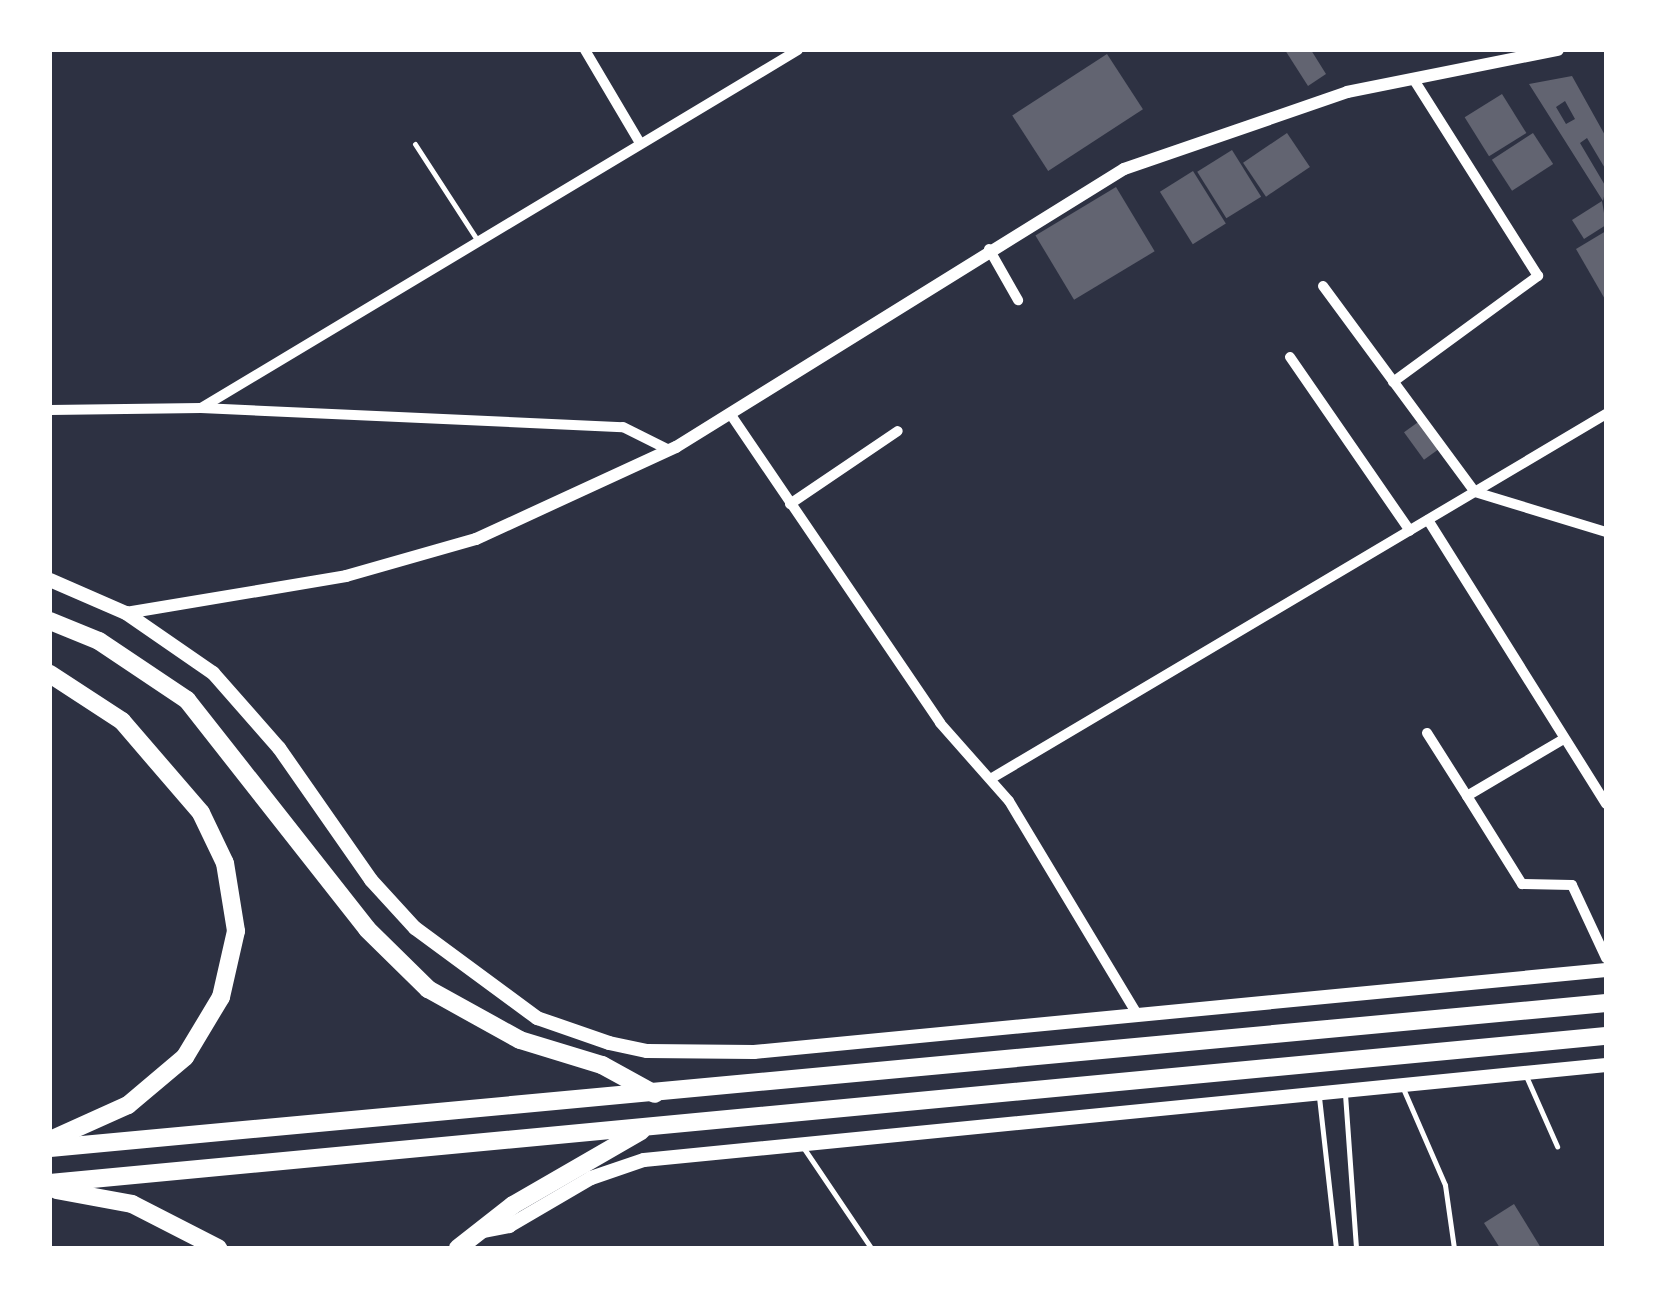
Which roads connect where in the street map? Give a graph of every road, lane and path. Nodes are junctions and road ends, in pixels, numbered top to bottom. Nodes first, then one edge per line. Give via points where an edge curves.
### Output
1 (584, 50) edge
2 (798, 50) edge
3 (1558, 50) edge
4 (1413, 78) junction
5 (640, 143) junction
6 (415, 144) dead end
7 (478, 241) junction
8 (989, 249) junction
9 (1322, 286) dead end
10 (1018, 300) dead end
11 (1290, 357) dead end
12 (1393, 382) junction
13 (201, 408) junction
14 (50, 410) edge
15 (1606, 414) edge
16 (731, 415) junction
17 (898, 431) dead end
18 (669, 450) junction
19 (1475, 492) junction
20 (790, 504) junction
21 (1428, 520) junction
22 (1410, 531) junction
23 (1606, 532) edge
24 (50, 580) edge
25 (126, 614) junction
26 (50, 621) edge
27 (50, 674) edge
28 (1427, 732) dead end
29 (1562, 740) junction
30 (992, 778) junction
31 (1467, 796) junction
32 (1606, 804) edge
33 (1606, 958) edge
34 (1606, 970) edge
35 (1606, 1003) edge
36 (1137, 1014) junction
37 (1606, 1036) edge
38 (1606, 1065) edge
39 (1525, 1072) junction
40 (1402, 1084) junction
41 (1345, 1091) junction
42 (656, 1094) junction
43 (1319, 1094) junction
44 (646, 1128) junction
45 (50, 1140) edge
46 (802, 1146) junction
47 (1557, 1146) dead end
48 (50, 1148) edge
49 (50, 1186) edge
50 (474, 1233) junction
51 (218, 1248) edge
52 (458, 1248) edge
53 (872, 1248) edge
54 (1336, 1248) edge
55 (1356, 1248) edge
56 (1454, 1248) edge

1 - 5 street
2 - 5 street
3 - 4 street
4 - 8 street via 1171,149
4 - 12 street via 1538,276
5 - 7 street
6 - 7 lane
7 - 13 street
8 - 10 street
8 - 16 street
9 - 12 street
11 - 22 street
12 - 19 street
13 - 14 street
13 - 18 street via 623,426
15 - 19 street
16 - 18 street
16 - 20 street
17 - 20 street
18 - 25 street via 476,538 346,576
19 - 21 street
19 - 23 street
20 - 30 street via 948,735
21 - 22 street
21 - 29 street
22 - 30 street
24 - 25 main road
25 - 36 main road via 180,646 243,704 414,928 538,1018 647,1051 754,1052
26 - 42 highway via 99,642 187,700 367,930 428,989 520,1040 602,1065
27 - 45 highway via 122,721 201,813 226,863 236,931 221,997 185,1057 128,1105
28 - 31 street
29 - 31 street
29 - 32 street
30 - 36 street
31 - 33 street via 1522,884 1572,885
34 - 36 main road
35 - 42 highway
37 - 44 highway
38 - 39 main road
39 - 40 main road
39 - 47 lane
40 - 41 main road
40 - 56 lane via 1445,1185
41 - 43 main road
41 - 55 lane
42 - 48 highway
43 - 46 main road
43 - 54 lane
44 - 49 highway
44 - 50 highway
46 - 50 main road via 631,1162 509,1226
46 - 53 lane
49 - 51 highway via 132,1204
50 - 52 highway

